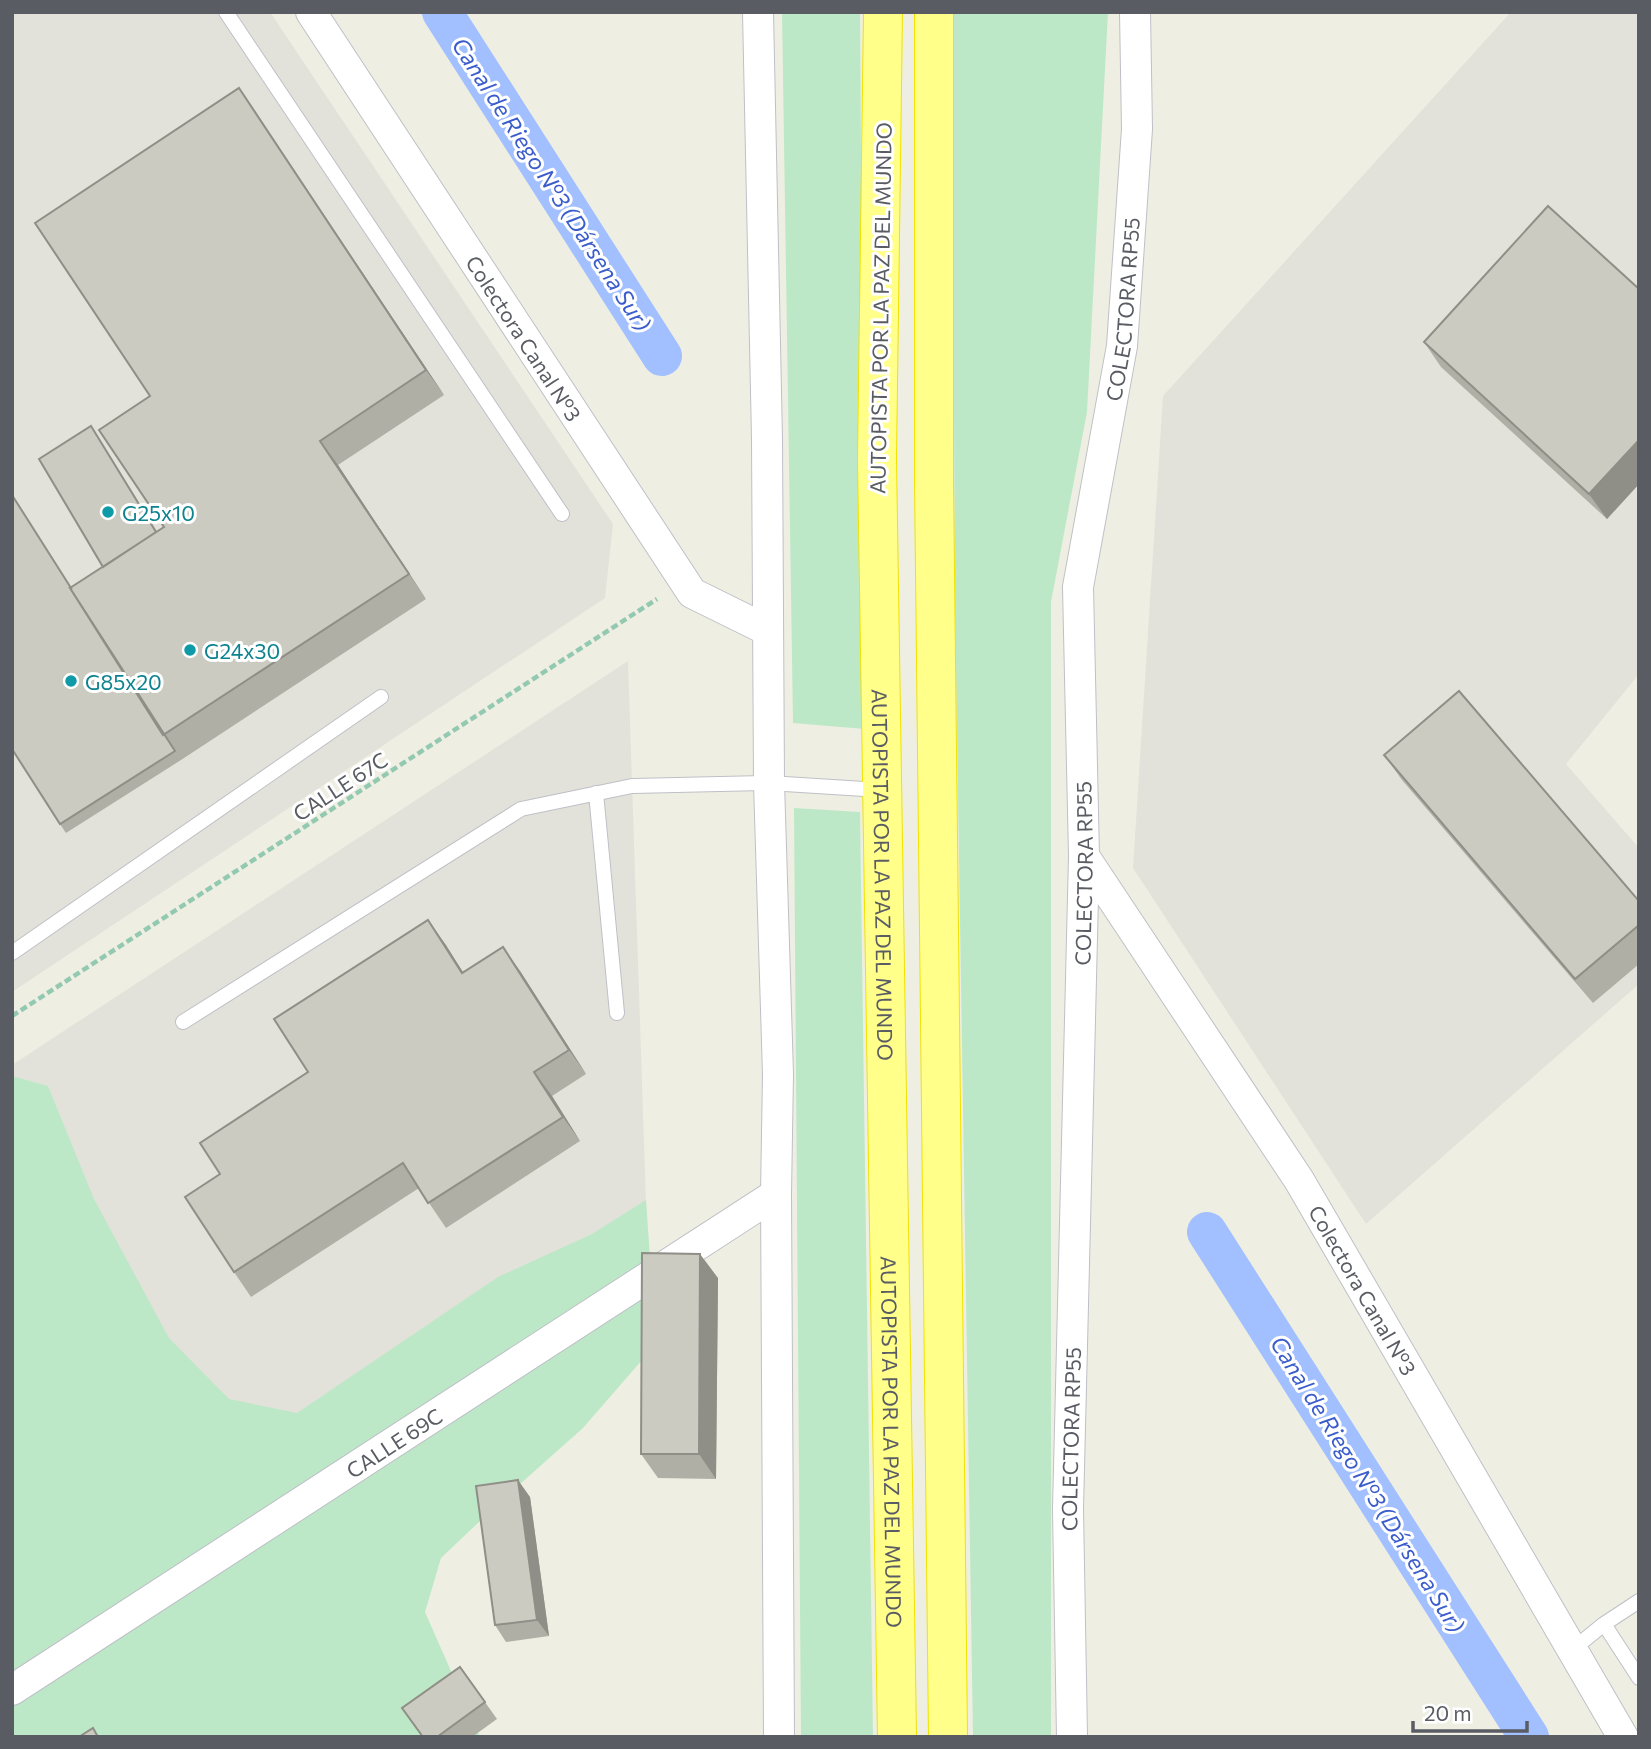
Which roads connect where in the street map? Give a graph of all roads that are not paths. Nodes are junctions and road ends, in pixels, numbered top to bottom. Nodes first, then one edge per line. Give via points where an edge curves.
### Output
1 (226, 12) edge
2 (311, 12) edge
3 (758, 12) edge
4 (883, 12) edge
5 (934, 12) edge
6 (1135, 12) edge
7 (562, 514) dead end
8 (767, 630) junction
9 (381, 697) dead end
10 (769, 783) junction
11 (882, 790) junction
12 (596, 793) junction
13 (1084, 856) junction
14 (12, 953) edge
15 (617, 1013) dead end
16 (183, 1022) dead end
17 (776, 1194) junction
18 (1639, 1601) edge
19 (1604, 1624) junction
20 (1573, 1650) junction
21 (1639, 1678) edge
22 (12, 1690) edge
23 (779, 1737) edge
24 (897, 1737) edge
25 (947, 1737) edge
26 (1072, 1737) edge
27 (1623, 1737) edge

1 - 7 lane
2 - 8 street, Colectora Canal Nº3 via 692,593
3 - 8 street
4 - 11 highway, AUTOPISTA POR LA PAZ DEL MUNDO via 877,459
5 - 25 highway via 934,481
6 - 13 street, COLECTORA RP55 via 1137,129 1122,346 1079,587
8 - 10 street
9 - 14 lane
10 - 11 lane
10 - 12 lane via 632,786
10 - 17 street via 778,1074
11 - 24 highway, AUTOPISTA POR LA PAZ DEL MUNDO
12 - 15 lane
12 - 16 lane via 522,809
13 - 20 street, Colectora Canal Nº3 via 1299,1180
13 - 26 street, COLECTORA RP55 via 1068,1509
17 - 22 street, CALLE 69C
17 - 23 street
18 - 19 lane
19 - 20 lane
19 - 21 lane
20 - 27 street, Colectora Canal Nº3

